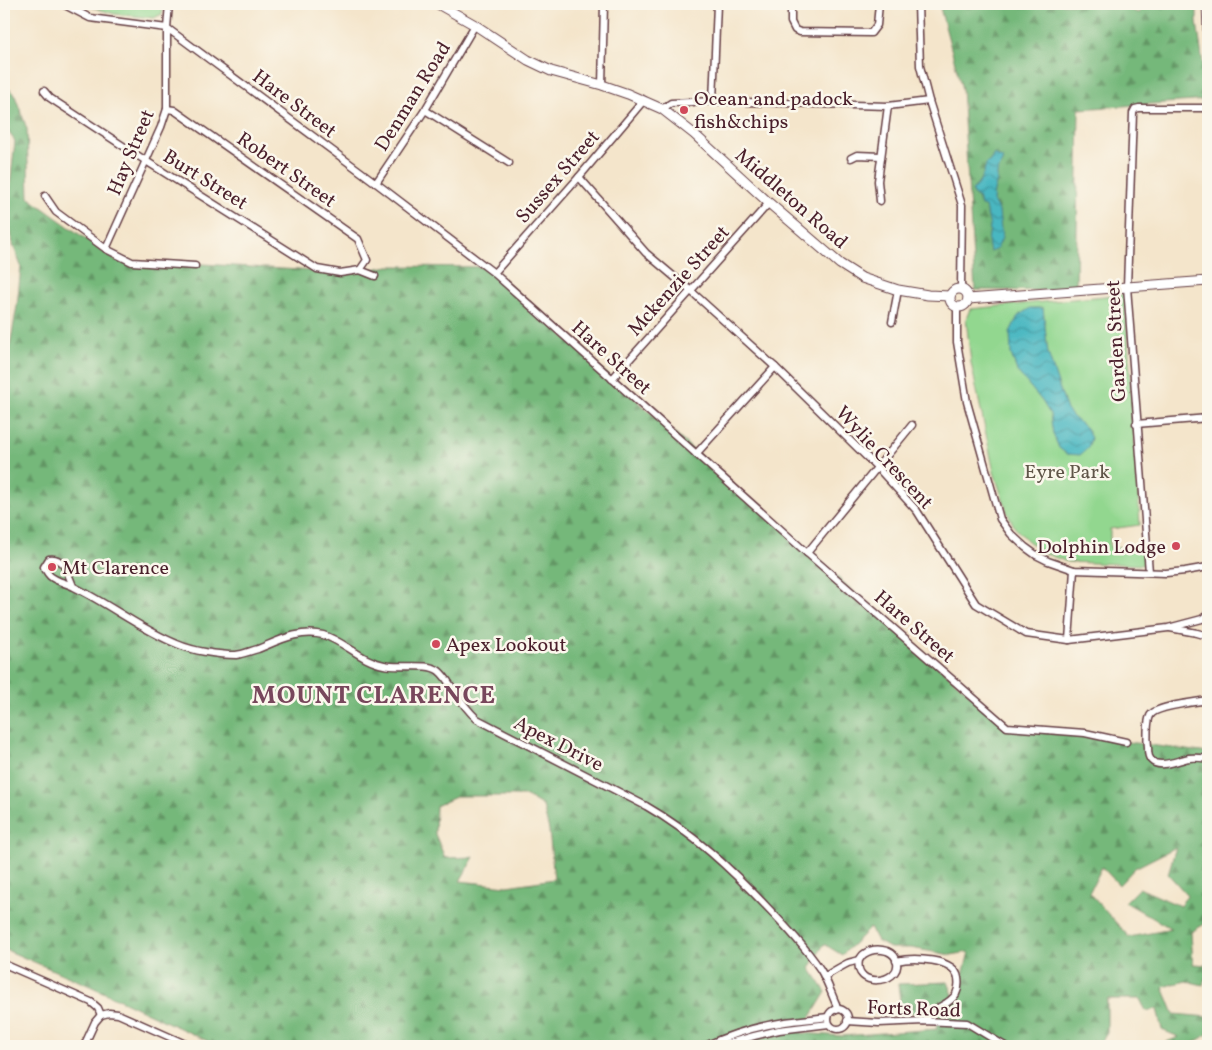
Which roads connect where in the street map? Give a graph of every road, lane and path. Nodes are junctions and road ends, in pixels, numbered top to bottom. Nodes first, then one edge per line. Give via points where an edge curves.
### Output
1 (63, 4) edge
2 (169, 4) edge
3 (438, 4) edge
4 (604, 4) edge
5 (717, 4) edge
6 (791, 4) edge
7 (879, 4) edge
8 (918, 4) edge
9 (1207, 4) edge
10 (475, 25) junction
11 (167, 28) junction
12 (1208, 29) edge
13 (602, 85) junction
14 (44, 90) dead end
15 (644, 100) junction
16 (713, 101) junction
17 (929, 101) junction
18 (888, 106) junction
19 (167, 108) junction
20 (1208, 108) edge
21 (662, 109) junction
22 (425, 110) junction
23 (881, 156) junction
24 (851, 158) dead end
25 (146, 161) junction
26 (509, 163) dead end
27 (579, 177) junction
28 (376, 183) junction
29 (45, 196) dead end
30 (880, 201) dead end
31 (769, 203) junction
32 (106, 249) junction
33 (195, 266) dead end
34 (360, 270) junction
35 (494, 273) junction
36 (375, 276) dead end
37 (1208, 281) edge
38 (1127, 287) junction
39 (961, 289) junction
40 (898, 290) junction
41 (691, 291) junction
42 (950, 296) junction
43 (968, 299) junction
44 (957, 307) junction
45 (892, 322) dead end
46 (774, 367) junction
47 (612, 379) junction
48 (1208, 418) edge
49 (1136, 424) junction
50 (912, 425) dead end
51 (696, 454) junction
52 (877, 467) junction
53 (806, 553) junction
54 (1208, 567) edge
55 (1074, 570) junction
56 (1148, 572) junction
57 (73, 586) junction
58 (1208, 614) edge
59 (1168, 628) junction
60 (1208, 636) edge
61 (1069, 640) junction
62 (1208, 700) edge
63 (1126, 742) dead end
64 (1208, 759) edge
65 (859, 960) junction
66 (896, 960) junction
67 (4, 964) edge
68 (824, 977) junction
69 (837, 1010) junction
70 (101, 1015) junction
71 (829, 1020) junction
72 (924, 1021) junction
73 (847, 1022) junction
74 (84, 1046) edge
75 (190, 1046) edge
76 (705, 1046) edge
77 (719, 1046) edge
78 (1005, 1046) edge

1 - 11 street, Hare Street via 90,18
2 - 11 street, Hay Street
3 - 10 main road, Middleton Road
4 - 13 street
5 - 16 street
6 - 7 street via 791,22 800,32 871,33 877,25
7 - 8 street
8 - 17 street via 920,66
9 - 12 main road
10 - 13 main road, Middleton Road via 551,72
10 - 22 street, Denman Road
11 - 19 street, Hay Street
11 - 28 street, Hare Street
13 - 15 main road, Middleton Road
14 - 25 street, Burt Street via 50,98
15 - 21 main road, Middleton Road
15 - 27 street, Sussex Street
16 - 18 street
16 - 21 street via 671,103
17 - 18 street
17 - 39 street via 962,205
18 - 23 street
19 - 25 street, Hay Street
19 - 34 street, Robert Street via 358,239 367,260
20 - 38 street, Garden Street via 1140,108 1133,113
21 - 31 main road, Middleton Road
22 - 26 street
22 - 28 street, Denman Road
23 - 24 street
23 - 30 street
25 - 32 street, Hay Street
25 - 34 street, Burt Street via 317,269 340,273
27 - 35 street, Sussex Street
27 - 41 street, Wylie Crescent via 646,253
28 - 35 street, Hare Street
29 - 32 street via 56,212
31 - 40 main road, Middleton Road via 840,264 862,278
31 - 41 street, Mckenzie Street
32 - 33 street via 132,262
34 - 36 street
35 - 47 street, Hare Street
37 - 38 main road
38 - 43 main road
38 - 49 street, Garden Street
39 - 42 main road via 954,290
39 - 43 main road
40 - 42 main road, Middleton Road
40 - 45 street
41 - 46 street, Wylie Crescent
41 - 47 street, Mckenzie Street
42 - 44 main road via 951,304
43 - 44 main road via 965,306
44 - 55 street via 957,342 967,402 1000,519 1011,534 1036,556
46 - 51 street
46 - 52 street, Wylie Crescent
47 - 51 street, Hare Street
48 - 49 street
49 - 56 street, Garden Street
50 - 52 street
51 - 53 street, Hare Street
52 - 53 street
52 - 61 street, Wylie Crescent via 917,512 976,604 1026,634
53 - 63 street, Hare Street via 1007,727 1086,734
54 - 56 street
55 - 56 street
55 - 61 street
57 - 57 street, Apex Drive via 48,574 44,567 49,559 55,558 62,563
57 - 68 street, Apex Drive via 155,634 186,647 215,654 243,654 290,636 312,634 332,639 376,663 394,667 432,667 446,679 477,719 646,806 686,831 745,883 792,934
58 - 59 street, Wylie Crescent via 1202,619
59 - 60 street
59 - 61 street, Wylie Crescent
62 - 64 street via 1153,711 1147,742 1151,761 1157,764 1191,758
65 - 66 street via 864,954 879,950 891,954
65 - 66 street via 858,968 862,975 877,980 893,974 897,969
65 - 68 street
66 - 72 street via 931,960 952,967 958,975 956,995
67 - 70 street via 91,1002
68 - 69 street, Apex Drive
69 - 71 street via 830,1013
69 - 73 street via 845,1013
70 - 74 street
70 - 75 street via 118,1014
71 - 73 street via 839,1029
71 - 76 street via 784,1022
71 - 77 street
72 - 73 street, Forts Road
72 - 78 street, Forts Road via 967,1024

